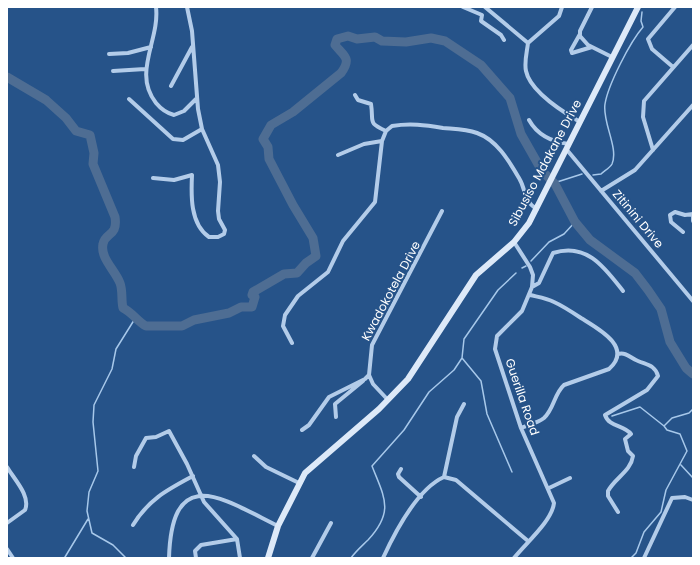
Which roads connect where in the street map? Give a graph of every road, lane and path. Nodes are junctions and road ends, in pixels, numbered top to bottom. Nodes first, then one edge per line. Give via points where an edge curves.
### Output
1 (156, 7) edge
2 (187, 7) edge
3 (463, 7) edge
4 (485, 7) edge
5 (562, 7) edge
6 (592, 7) edge
7 (638, 7) edge
8 (675, 7) edge
9 (580, 34) junction
10 (504, 40) dead end
11 (528, 43) junction
12 (693, 45) edge
13 (192, 46) junction
14 (151, 47) junction
15 (592, 47) junction
16 (110, 54) dead end
17 (612, 57) junction
18 (673, 67) junction
19 (145, 70) junction
20 (113, 71) dead end
21 (171, 86) dead end
22 (354, 95) dead end
23 (129, 98) dead end
24 (196, 99) junction
25 (693, 105) edge
26 (529, 120) dead end
27 (580, 122) junction
28 (202, 128) junction
29 (386, 132) junction
30 (382, 141) junction
31 (568, 147) junction
32 (653, 150) junction
33 (338, 154) dead end
34 (153, 178) dead end
35 (601, 191) junction
36 (537, 209) junction
37 (442, 211) dead end
38 (693, 214) edge
39 (693, 221) edge
40 (683, 232) dead end
41 (514, 242) junction
42 (532, 287) junction
43 (623, 291) dead end
44 (530, 294) junction
45 (693, 301) edge
46 (292, 343) dead end
47 (618, 354) junction
48 (369, 375) junction
49 (365, 379) junction
50 (388, 400) junction
51 (464, 404) dead end
52 (336, 417) dead end
53 (521, 428) junction
54 (302, 430) dead end
55 (254, 456) dead end
56 (7, 467) edge
57 (134, 467) dead end
58 (401, 469) dead end
59 (193, 476) junction
60 (444, 476) junction
61 (570, 478) dead end
62 (299, 483) junction
63 (549, 488) junction
64 (201, 495) junction
65 (421, 497) junction
66 (693, 500) edge
67 (618, 512) dead end
68 (331, 522) dead end
69 (7, 523) edge
70 (133, 525) dead end
71 (278, 526) junction
72 (237, 539) junction
73 (528, 541) junction
74 (7, 549) edge
75 (13, 558) edge
76 (169, 558) edge
77 (196, 558) edge
78 (240, 558) edge
79 (270, 558) edge
80 (312, 558) edge
81 (384, 558) edge
82 (514, 558) edge
83 (644, 558) edge

1 - 14 street via 156,24
2 - 13 street
3 - 10 street via 482,15 481,21
4 - 11 street
5 - 11 street via 559,16
6 - 9 street
7 - 17 street, Sibusiso Mdakane Drive
8 - 18 street via 648,39 652,49
9 - 15 street via 582,40
9 - 15 street via 571,50 572,53
11 - 27 street via 526,66 529,80 565,113
12 - 18 street
13 - 21 street
13 - 24 street
14 - 16 street via 128,54
14 - 19 street
15 - 17 street
17 - 27 street, Sibusiso Mdakane Drive
18 - 32 street via 646,97 643,106 643,116
19 - 20 street
19 - 24 street via 150,95 162,110 174,115 180,114
22 - 29 street via 359,100 371,104 371,122
23 - 28 street via 175,140 183,140
24 - 28 street
25 - 32 street
26 - 31 street via 542,136
27 - 31 street, Sibusiso Mdakane Drive
28 - 34 street via 218,165 218,211 225,230 222,235 214,238 200,229 194,215 192,175 174,180
29 - 30 street
29 - 36 street via 392,126 418,123 478,133 500,148 521,180 528,201
30 - 33 street via 364,144
30 - 46 street via 375,202 343,240 328,272 298,296 285,314 283,326
31 - 35 street, Zitinini Drive
31 - 36 street, Sibusiso Mdakane Drive
32 - 35 street via 635,170
35 - 45 street, Zitinini Drive
36 - 41 street, Sibusiso Mdakane Drive via 529,224
37 - 48 street, Kwadokotela Drive via 374,338
38 - 39 street
38 - 40 street via 675,212 670,215 671,222
41 - 42 street, Guerilla Road via 530,267 533,276
41 - 50 street, Sibusiso Mdakane Drive via 476,275 423,357
42 - 43 street via 540,281 551,256 563,251 592,256
42 - 44 street, Guerilla Road
44 - 47 street via 559,304 606,334 613,341
44 - 53 street, Guerilla Road via 520,314 499,332 495,340 495,349
47 - 53 street via 609,369 564,385 546,416
47 - 67 street via 626,354 648,364 655,369 658,376 647,390 604,415 615,426 626,429 631,434 625,439 628,451 633,456 632,461 608,491 608,496
48 - 49 street
48 - 50 street via 373,384
49 - 52 street via 337,402
49 - 54 street via 329,397 309,425
50 - 62 street, Sibusiso Mdakane Drive via 316,463
51 - 60 street via 457,417
53 - 63 street, Guerilla Road
55 - 62 street via 266,467
56 - 69 street via 27,504 26,510
57 - 59 street via 136,456 146,438 169,431
58 - 65 street via 399,478
59 - 64 street
59 - 70 street via 144,507
60 - 65 street via 434,482
60 - 73 street via 456,480
61 - 63 street
62 - 71 street, Sibusiso Mdakane Drive
63 - 73 street, Guerilla Road via 554,499 554,508 547,521
64 - 71 street via 220,498
64 - 72 street via 204,502
64 - 76 street via 190,499 177,512
65 - 81 street via 400,524
66 - 83 street via 681,496 672,498
68 - 80 street
71 - 79 street, Sibusiso Mdakane Drive
72 - 77 street via 201,545 195,551
72 - 78 street
73 - 82 street, Guerilla Road
74 - 75 street

